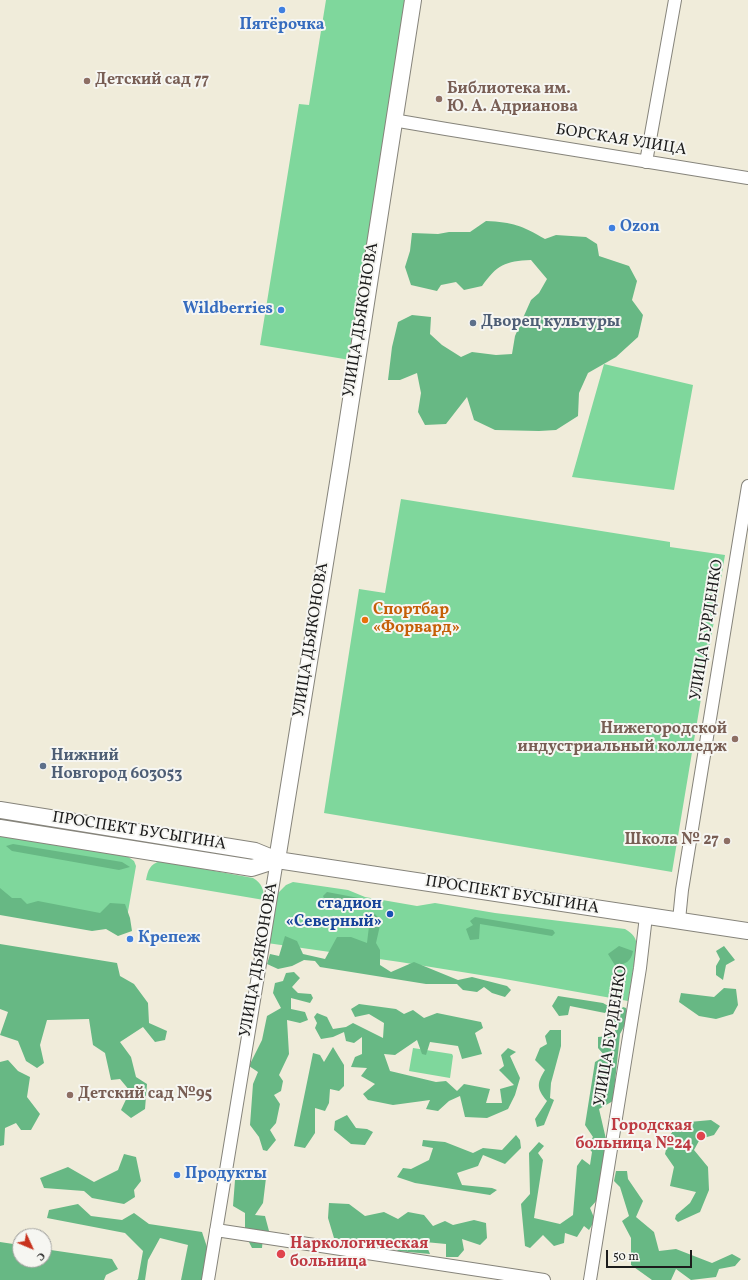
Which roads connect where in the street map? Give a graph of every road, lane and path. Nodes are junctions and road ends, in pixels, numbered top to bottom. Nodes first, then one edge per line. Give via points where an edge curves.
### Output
1 (412, 0) edge
2 (675, 0) edge
3 (393, 120) junction
4 (646, 162) junction
5 (748, 178) edge
6 (748, 486) edge
7 (0, 810) edge
8 (0, 828) edge
9 (277, 860) junction
10 (646, 916) junction
11 (679, 920) junction
12 (748, 931) edge
13 (216, 1230) junction
14 (208, 1280) edge
15 (544, 1280) edge
16 (590, 1280) edge

1 - 3 main road, УЛИЦА ДЬЯКОНОВА
2 - 4 street
3 - 4 street, БОРСКАЯ УЛИЦА
3 - 9 main road, УЛИЦА ДЬЯКОНОВА
4 - 5 street, БОРСКАЯ УЛИЦА
6 - 11 street, УЛИЦА БУРДЕНКО
7 - 9 main road, ПРОСПЕКТ БУСЫГИНА via 255,851
8 - 9 main road, ПРОСПЕКТ БУСЫГИНА via 252,868
9 - 10 main road, ПРОСПЕКТ БУСЫГИНА
9 - 13 street, УЛИЦА ДЬЯКОНОВА
10 - 11 main road, ПРОСПЕКТ БУСЫГИНА
10 - 16 street, УЛИЦА БУРДЕНКО
11 - 12 main road, ПРОСПЕКТ БУСЫГИНА
13 - 14 street, УЛИЦА ДЬЯКОНОВА
13 - 15 street

